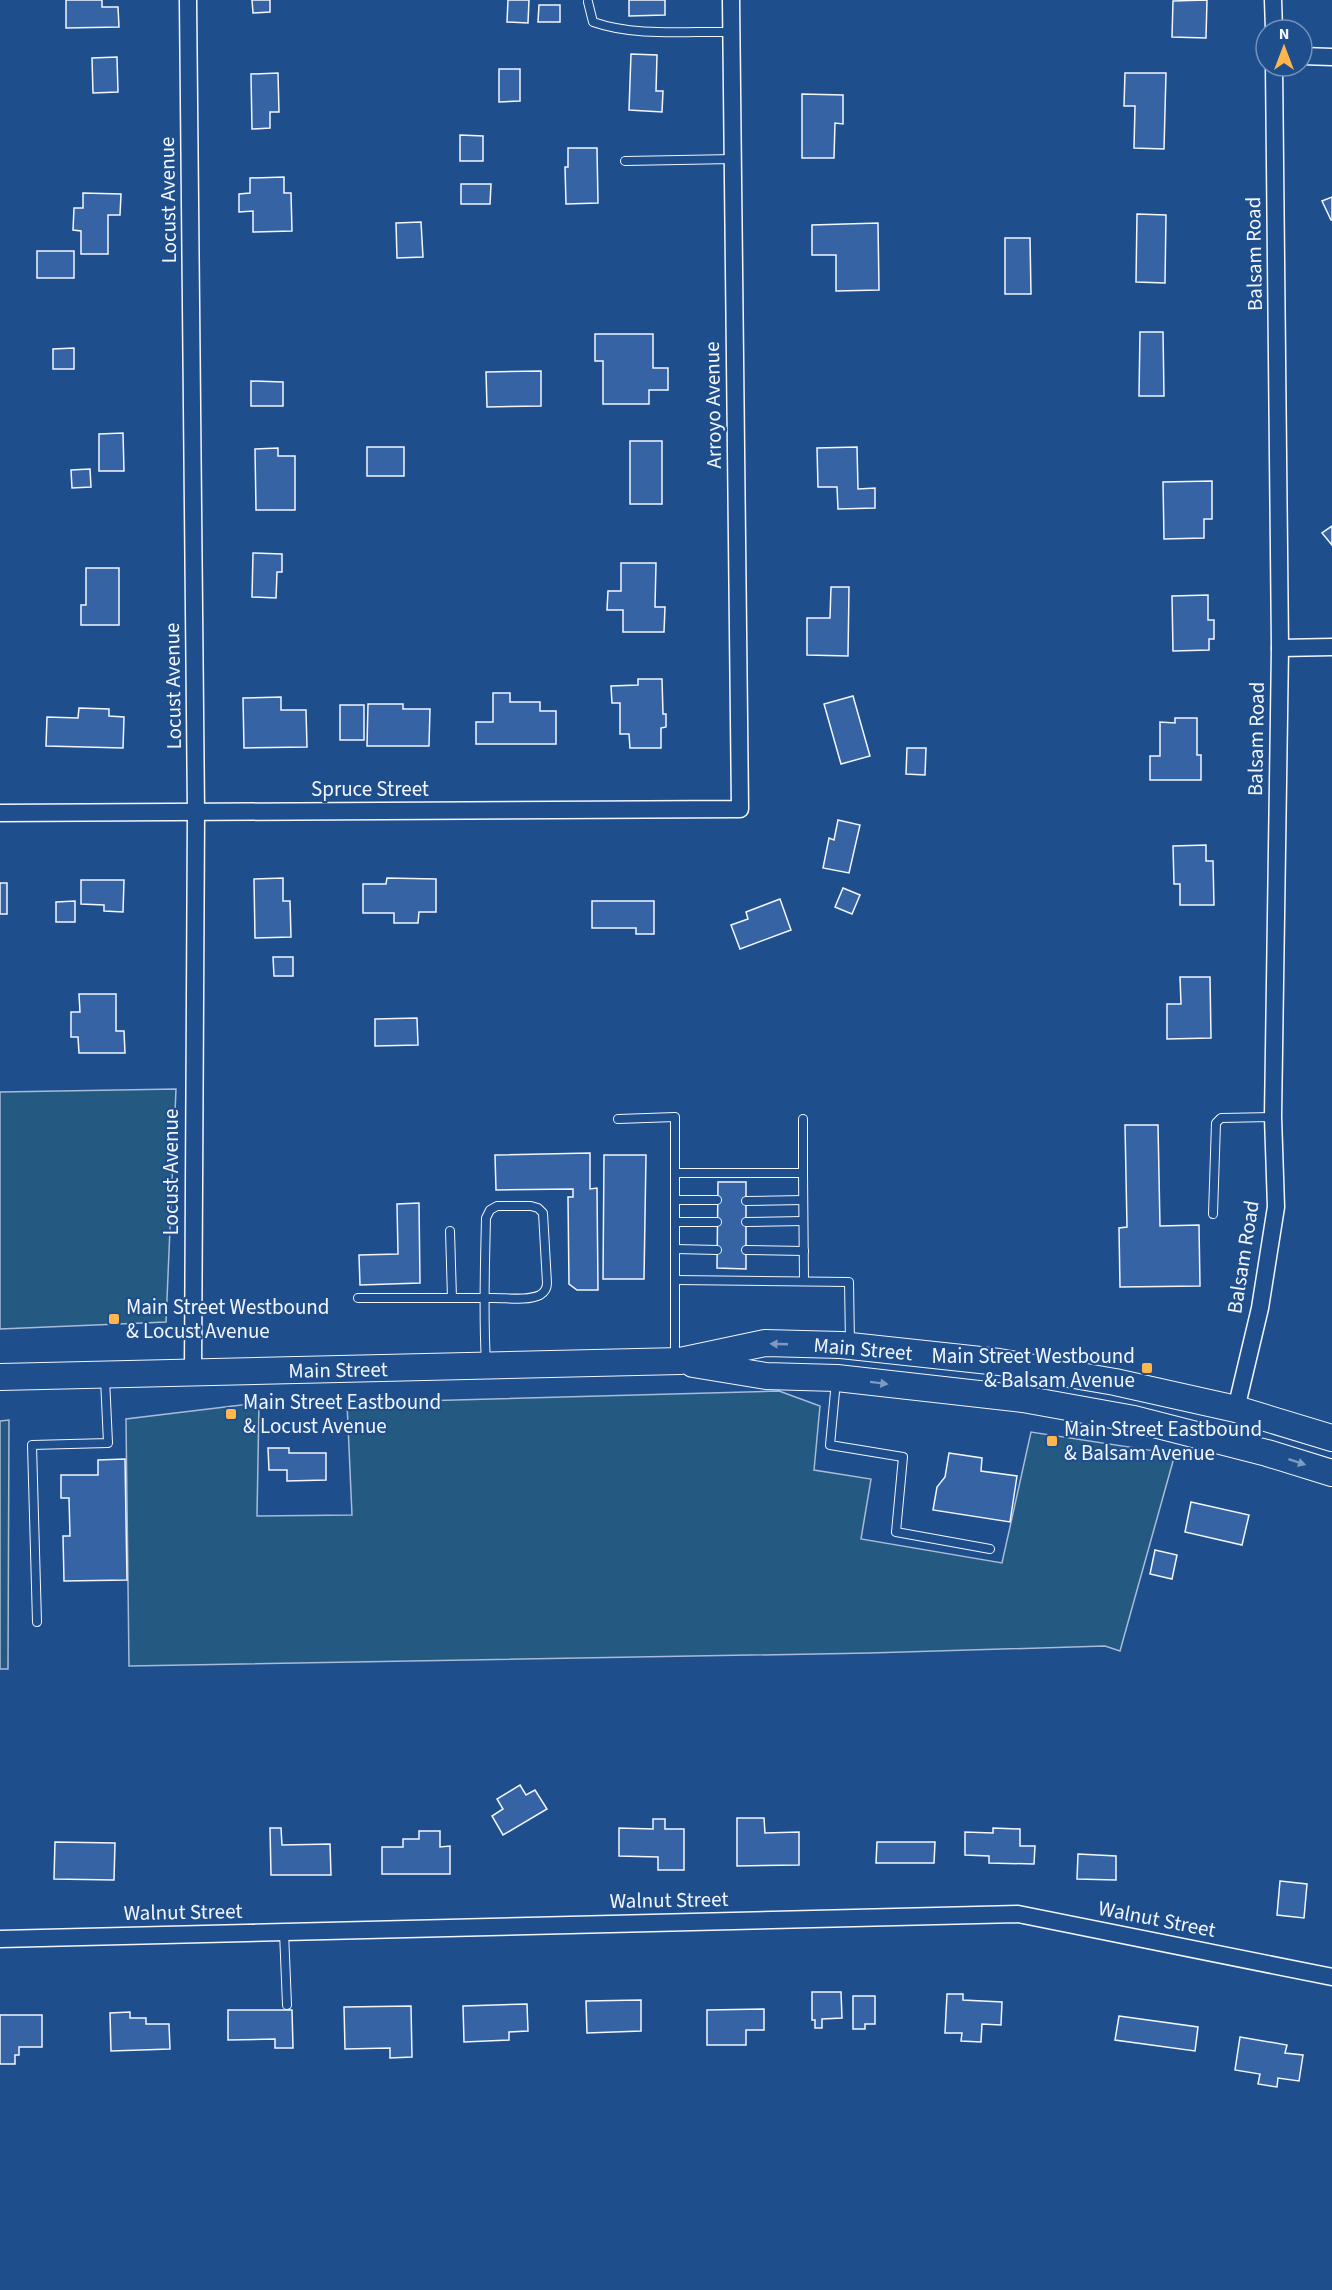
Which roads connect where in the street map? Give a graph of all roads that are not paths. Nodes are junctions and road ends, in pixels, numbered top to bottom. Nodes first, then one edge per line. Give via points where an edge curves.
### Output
1 (188, 0) edge
2 (731, 0) edge
3 (1273, 0) edge
4 (588, 2) dead end
5 (1274, 18) edge
6 (732, 32) junction
7 (1314, 56) edge
8 (1332, 57) edge
9 (1274, 78) edge
10 (733, 159) junction
11 (626, 161) dead end
12 (1332, 647) edge
13 (1281, 648) junction
14 (740, 809) joint
15 (0, 813) edge
16 (196, 813) junction
17 (1273, 1117) junction
18 (618, 1119) dead end
19 (803, 1119) dead end
20 (676, 1173) junction
21 (803, 1173) junction
22 (676, 1200) junction
23 (717, 1200) dead end
24 (803, 1200) junction
25 (746, 1201) dead end
26 (1213, 1214) dead end
27 (803, 1221) junction
28 (676, 1222) junction
29 (717, 1222) dead end
30 (746, 1222) dead end
31 (450, 1231) dead end
32 (676, 1249) junction
33 (717, 1250) dead end
34 (746, 1250) dead end
35 (804, 1251) junction
36 (676, 1280) junction
37 (804, 1281) junction
38 (358, 1298) dead end
39 (452, 1298) junction
40 (485, 1298) junction
41 (850, 1346) junction
42 (675, 1361) junction
43 (486, 1365) junction
44 (193, 1372) junction
45 (105, 1374) junction
46 (0, 1377) edge
47 (837, 1378) junction
48 (1023, 1399) junction
49 (1236, 1409) junction
50 (1332, 1438) edge
51 (1332, 1473) edge
52 (990, 1549) dead end
53 (37, 1622) dead end
54 (284, 1932) junction
55 (0, 1939) edge
56 (1332, 1977) edge
57 (286, 2005) dead end

1 - 16 street, Locust Avenue
2 - 6 street, Arroyo Avenue
3 - 5 street
4 - 6 lane via 593,22 611,28
6 - 10 street, Arroyo Avenue
7 - 8 street
9 - 13 street, Balsam Road
10 - 11 lane
10 - 14 street, Arroyo Avenue
12 - 13 street
13 - 17 street, Balsam Road
14 - 16 street, Spruce Street
15 - 16 street, Spruce Street
16 - 44 street, Locust Avenue
17 - 26 lane via 1221,1118 1216,1123
17 - 49 street, Balsam Road via 1276,1207 1260,1308
18 - 20 lane via 675,1117
19 - 21 lane
20 - 21 lane
20 - 22 lane
21 - 24 lane
22 - 23 lane
22 - 28 lane
24 - 25 lane
24 - 27 lane
27 - 30 lane
27 - 35 lane
28 - 29 lane
28 - 32 lane
31 - 39 lane
32 - 33 lane
32 - 36 lane
34 - 35 lane
35 - 37 lane
36 - 37 lane
36 - 42 lane
37 - 41 lane via 849,1282
38 - 39 lane
39 - 40 lane
40 - 40 lane via 486,1218 490,1210 497,1206 537,1208 543,1213 545,1224 546,1289 529,1298
40 - 43 lane
41 -> 42 main road, Main Street via 765,1343
41 - 49 main road, Main Street via 999,1362
42 - 43 main road, Main Street
42 - 47 main road, Main Street via 766,1376
43 - 44 main road, Main Street
44 - 45 main road, Main Street
45 - 46 main road, Main Street
45 - 53 lane via 108,1443 32,1445
47 -> 48 main road, Main Street
47 - 52 lane via 830,1445 903,1457 896,1532
48 - 49 main road via 1078,1398 1207,1418
48 -> 51 main road, Main Street via 1134,1419
49 - 50 main road, Main Street
54 - 55 street, Walnut Street
54 - 56 street, Walnut Street via 1018,1914
54 - 57 lane

